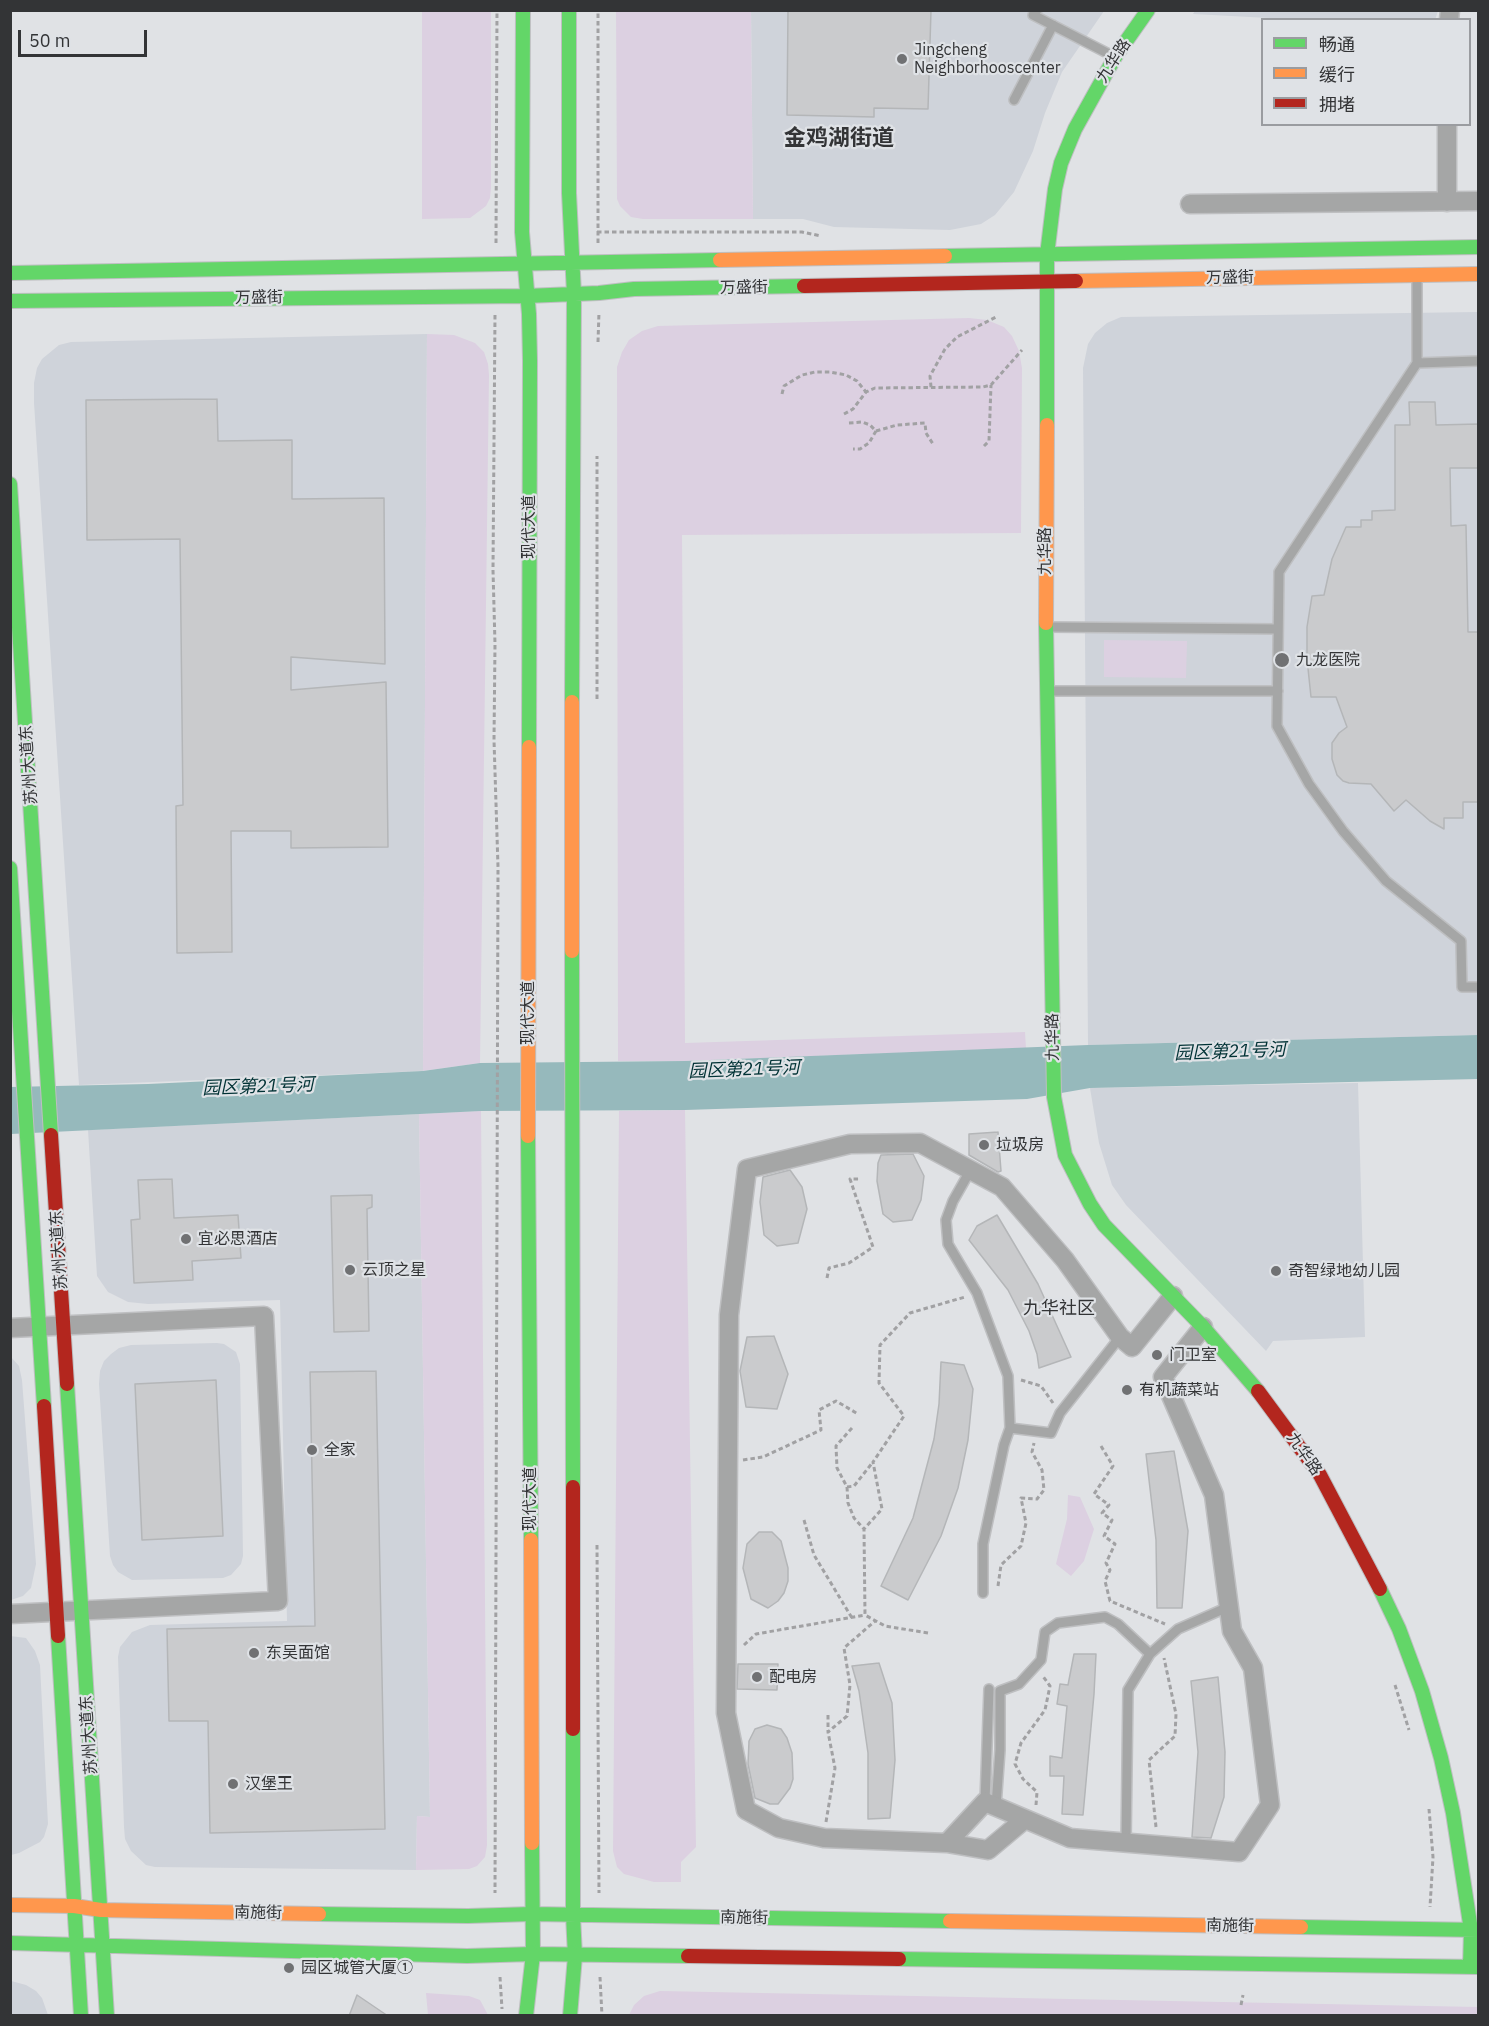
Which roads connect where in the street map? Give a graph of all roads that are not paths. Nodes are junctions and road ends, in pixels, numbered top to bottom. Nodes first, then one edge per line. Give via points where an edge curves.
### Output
1 (523, 10) edge
2 (569, 10) edge
3 (1037, 10) edge
4 (1148, 10) edge
5 (1053, 25) junction
6 (1115, 57) junction
7 (1014, 100) dead end
8 (1447, 126) edge
9 (1479, 201) edge
10 (1447, 202) junction
11 (1190, 204) dead end
12 (1479, 247) edge
13 (1047, 255) junction
14 (573, 262) junction
15 (1417, 262) junction
16 (523, 264) junction
17 (10, 273) edge
18 (1479, 274) edge
19 (1047, 282) junction
20 (574, 294) junction
21 (526, 296) junction
22 (10, 301) edge
23 (1479, 361) edge
24 (1417, 363) junction
25 (10, 484) edge
26 (1045, 627) junction
27 (1278, 629) junction
28 (1046, 691) junction
29 (1278, 691) junction
30 (10, 868) edge
31 (37, 896) junction
32 (11, 898) edge
33 (1479, 987) edge
34 (970, 1171) junction
35 (1173, 1296) junction
36 (64, 1324) junction
37 (39, 1326) junction
38 (1203, 1327) junction
39 (10, 1328) edge
40 (1120, 1337) junction
41 (1010, 1428) junction
42 (983, 1593) dead end
43 (1228, 1607) junction
44 (81, 1610) junction
45 (57, 1612) junction
46 (10, 1614) edge
47 (1150, 1654) junction
48 (989, 1689) dead end
49 (990, 1804) junction
50 (1030, 1821) junction
51 (947, 1843) junction
52 (1126, 1843) junction
53 (10, 1905) edge
54 (74, 1906) junction
55 (101, 1910) junction
56 (532, 1914) junction
57 (573, 1915) junction
58 (1475, 1930) edge
59 (10, 1943) edge
60 (76, 1945) junction
61 (103, 1946) junction
62 (533, 1954) junction
63 (575, 1956) junction
64 (1474, 1967) edge
65 (81, 2016) edge
66 (107, 2016) edge
67 (526, 2016) edge
68 (570, 2016) edge

1 - 16 main road, 现代大道
2 - 14 main road
3 - 5 lane via 1034,15
4 - 6 main road, 九华路
5 - 6 lane
5 - 7 lane
6 - 13 main road, 九华路 via 1061,163
8 - 10 street
9 - 10 street
10 - 11 street
12 - 15 main road, 万盛街
13 - 14 main road, 万盛街
13 - 15 main road, 万盛街
13 - 19 main road, 九华路
14 - 16 main road, 万盛街
14 - 20 main road
15 - 18 main road, 万盛街
15 - 19 main road, 万盛街
15 - 24 lane
16 - 17 main road, 万盛街
16 - 21 main road, 现代大道
19 - 20 main road, 万盛街 via 634,289
19 - 26 main road, 九华路
20 - 21 main road, 万盛街
20 - 57 main road
21 - 22 main road, 万盛街
21 - 56 main road, 现代大道 via 530,361
23 - 24 lane
24 - 27 lane via 1279,572
25 - 31 main road, 苏州大道东
26 - 27 lane
26 - 28 main road, 九华路
27 - 29 lane
28 - 29 lane
28 - 35 main road, 九华路 via 1054,1097 1058,1125 1065,1155 1104,1225
29 - 33 lane via 1277,726 1309,784 1342,831 1386,881 1461,941 1462,987
30 - 32 main road, 苏州大道东
31 - 32 street
31 - 36 main road, 苏州大道东
32 - 37 main road, 苏州大道东
34 - 40 street via 1002,1187 1065,1260
34 - 41 lane via 946,1220 948,1244 977,1293 1008,1376
34 - 51 street via 920,1143 850,1144 747,1170 729,1315 726,1713 746,1810 779,1828 824,1838
35 - 38 main road, 九华路
35 - 40 street via 1132,1347
36 - 37 street
36 - 44 main road, 苏州大道东
36 - 44 street via 264,1316 278,1601
37 - 39 street
37 - 45 main road, 苏州大道东
38 - 43 street via 1163,1377 1214,1495
38 - 58 main road, 九华路 via 1250,1381 1320,1475 1399,1629 1441,1758
40 - 41 lane via 1060,1413 1051,1433
41 - 42 lane via 983,1544
43 - 47 lane via 1178,1629
43 - 52 street via 1232,1631 1253,1668 1270,1804 1239,1852
44 - 45 street
44 - 55 main road, 苏州大道东
45 - 46 street
45 - 54 main road, 苏州大道东
47 - 49 lane via 1105,1617 1058,1623 1045,1632 1041,1660 1019,1684 1000,1691 1000,1749
47 - 52 lane via 1128,1690
48 - 49 lane
49 - 50 street
49 - 51 street
50 - 51 street via 988,1850
50 - 52 street via 1070,1838
53 - 54 main road, 南施街
54 - 55 main road, 南施街
54 - 60 main road, 苏州大道东
55 - 56 main road, 南施街
55 - 61 main road, 苏州大道东
56 - 57 main road, 南施街
56 - 62 main road, 现代大道
57 - 58 main road, 南施街
57 - 63 main road
58 - 64 main road, 九华路
59 - 60 main road
60 - 61 main road
60 - 65 main road, 苏州大道东
61 - 62 main road
61 - 66 main road, 苏州大道东
62 - 63 main road
62 - 67 main road, 现代大道
63 - 64 main road
63 - 68 main road

